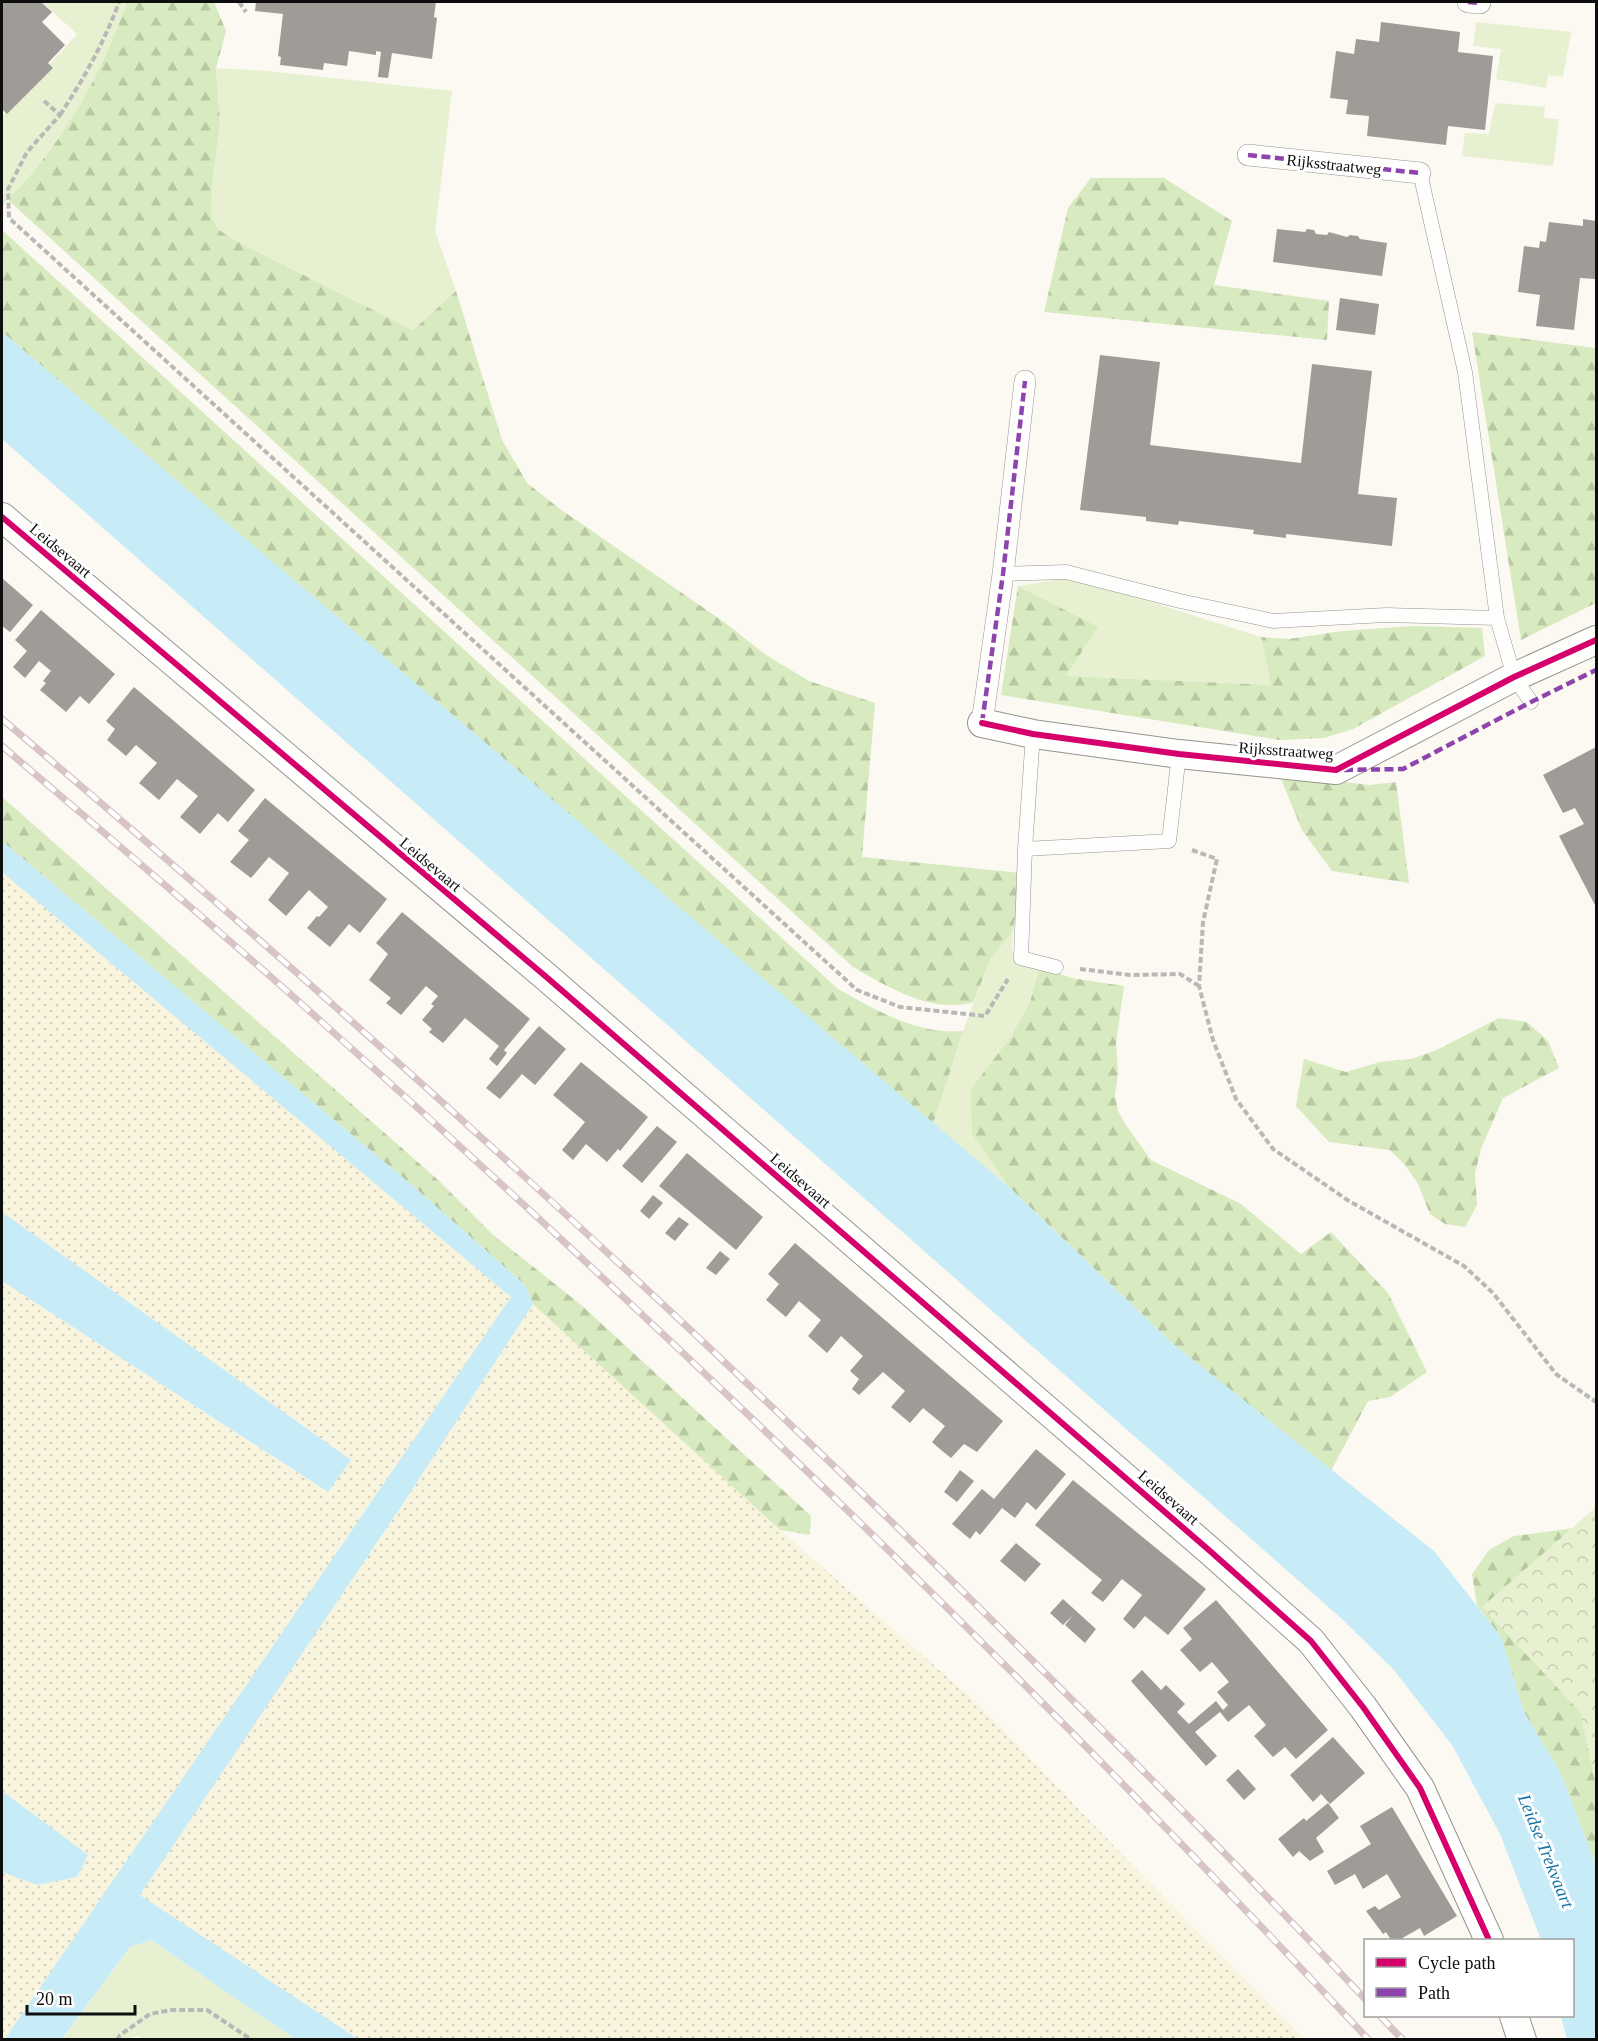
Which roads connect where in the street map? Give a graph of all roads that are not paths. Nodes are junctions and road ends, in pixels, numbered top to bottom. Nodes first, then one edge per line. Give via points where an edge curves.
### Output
1 (1248, 155) dead end
2 (1420, 173) joint
3 (1025, 381) dead end
4 (2, 517) edge
5 (1003, 574) junction
6 (1497, 618) junction
7 (1596, 640) edge
8 (1514, 677) junction
9 (1531, 702) dead end
10 (982, 723) joint
11 (1033, 734) junction
12 (1179, 754) junction
13 (1026, 849) junction
14 (1056, 967) road end
15 (1488, 1939) edge
16 (1514, 2017) edge
17 (1522, 2040) edge

1 - 2 street, Rijksstraatweg
2 - 6 lane via 1465,372
3 - 5 street, Rijksstraatweg
4 - 15 street, Leidsevaart via 544,975 1311,1641 1420,1788
5 - 6 lane via 1066,572 1273,621 1386,615
5 - 10 street, Rijksstraatweg
6 - 8 lane
7 - 8 street, Rijksstraatweg
8 - 9 lane
8 - 12 street, Rijksstraatweg via 1336,770
10 - 11 street, Rijksstraatweg
11 - 12 street, Rijksstraatweg
11 - 13 lane
12 - 13 lane via 1169,841
13 - 14 lane via 1021,958
16 - 17 street

